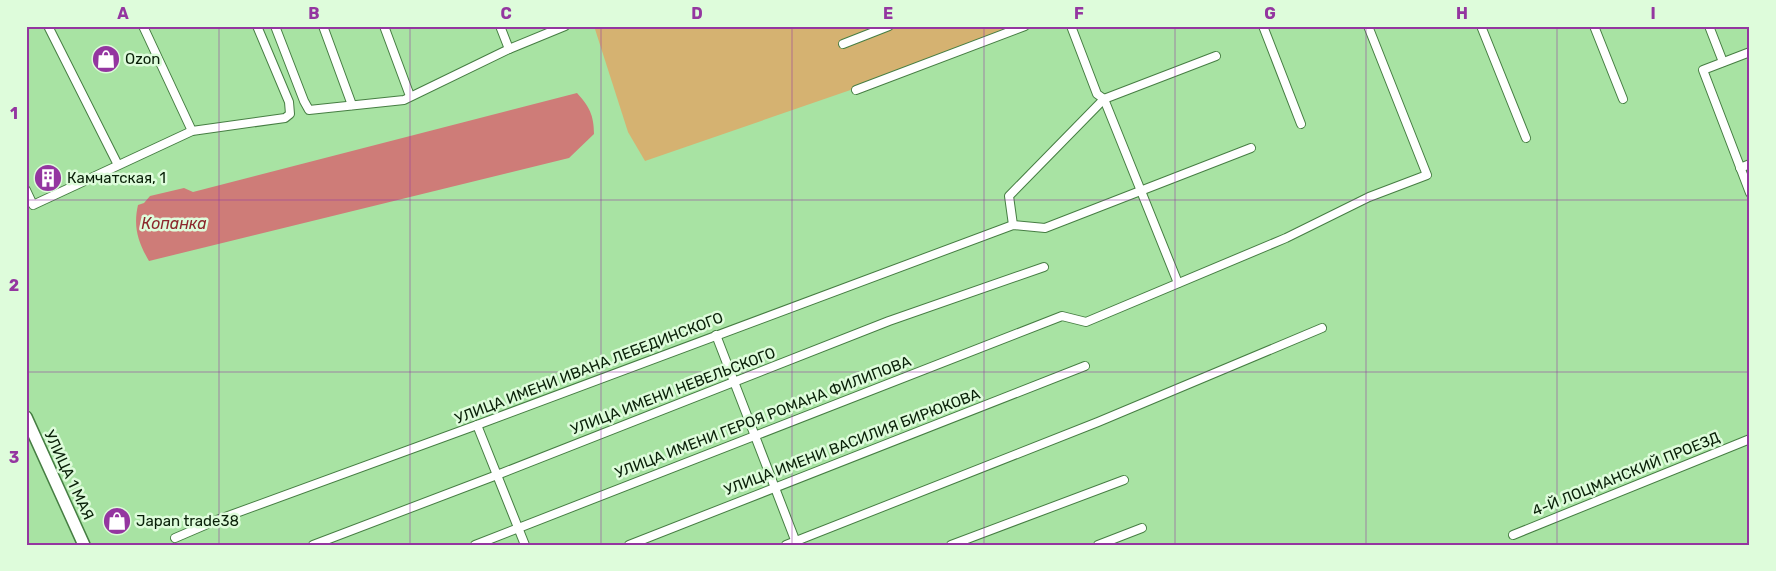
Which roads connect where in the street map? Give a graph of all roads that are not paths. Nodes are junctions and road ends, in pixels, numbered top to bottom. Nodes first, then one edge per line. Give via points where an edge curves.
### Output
1 (48, 26) edge
2 (143, 26) edge
3 (257, 26) edge
4 (276, 26) edge
5 (323, 26) edge
6 (384, 26) edge
7 (500, 26) edge
8 (565, 26) edge
9 (889, 26) edge
10 (1025, 26) edge
11 (1071, 26) edge
12 (1263, 26) edge
13 (1368, 26) edge
14 (1481, 26) edge
15 (1594, 26) edge
16 (1709, 26) edge
17 (843, 44) dead end
18 (509, 48) junction
19 (1750, 52) edge
20 (1216, 56) dead end
21 (1723, 62) junction
22 (856, 90) dead end
23 (410, 96) junction
24 (1104, 99) junction
25 (1623, 100) dead end
26 (352, 105) junction
27 (1301, 124) dead end
28 (192, 131) junction
29 (1526, 138) dead end
30 (1251, 148) dead end
31 (1750, 164) edge
32 (118, 165) junction
33 (1740, 168) junction
34 (26, 190) edge
35 (1140, 191) junction
36 (1750, 193) edge
37 (1013, 225) junction
38 (1044, 267) dead end
39 (1178, 283) junction
40 (1322, 328) dead end
41 (716, 335) junction
42 (1085, 366) dead end
43 (735, 382) junction
44 (26, 417) edge
45 (477, 425) junction
46 (755, 435) junction
47 (1750, 439) edge
48 (497, 475) junction
49 (1124, 480) dead end
50 (775, 487) junction
51 (518, 528) junction
52 (1142, 528) dead end
53 (1513, 535) dead end
54 (175, 538) dead end
55 (797, 543) edge
56 (84, 545) edge
57 (313, 545) edge
58 (475, 545) edge
59 (525, 545) edge
60 (629, 545) edge
61 (786, 545) edge
62 (951, 545) edge
63 (1098, 545) edge

1 - 32 street
2 - 28 street
3 - 28 street via 289,102 290,114 278,120
4 - 26 street via 309,110
5 - 26 street
6 - 23 street
7 - 18 street
8 - 18 street
9 - 17 street
10 - 22 street
11 - 24 street via 1098,94
12 - 27 street
13 - 39 street via 1427,175 1369,197 1286,238
14 - 29 street
15 - 25 street
16 - 21 street
18 - 23 street
19 - 21 street
20 - 24 street
21 - 33 street via 1703,70
23 - 26 street via 404,100
24 - 35 street
24 - 37 street via 1009,196
28 - 32 street
30 - 35 street
31 - 33 street
32 - 34 street via 33,205
33 - 36 street
35 - 37 street via 1045,228
35 - 39 street
37 - 41 street, УЛИЦА ИМЕНИ ИВАНА ЛЕБЕДИНСКОГО
38 - 43 street, УЛИЦА ИМЕНИ НЕВЕЛЬСКОГО via 889,321
39 - 46 street, УЛИЦА ИМЕНИ ГЕРОЯ РОМАНА ФИЛИПОВА via 1086,322 1062,316
40 - 55 street
41 - 43 street
41 - 45 street, УЛИЦА ИМЕНИ ИВАНА ЛЕБЕДИНСКОГО
42 - 50 street, УЛИЦА ИМЕНИ ВАСИЛИЯ БИРЮКОВА
43 - 46 street
43 - 48 street, УЛИЦА ИМЕНИ НЕВЕЛЬСКОГО
44 - 56 street, УЛИЦА 1 МАЯ
45 - 48 street
45 - 54 street, УЛИЦА ИМЕНИ ИВАНА ЛЕБЕДИНСКОГО
46 - 50 street
46 - 51 street, УЛИЦА ИМЕНИ ГЕРОЯ РОМАНА ФИЛИПОВА
47 - 53 street, 4-Й ЛОЦМАНСКИЙ ПРОЕЗД
48 - 51 street
48 - 57 street, УЛИЦА ИМЕНИ НЕВЕЛЬСКОГО
49 - 62 street
50 - 55 street
50 - 60 street, УЛИЦА ИМЕНИ ВАСИЛИЯ БИРЮКОВА
51 - 58 street, УЛИЦА ИМЕНИ ГЕРОЯ РОМАНА ФИЛИПОВА
51 - 59 street
52 - 63 street
55 - 61 street

